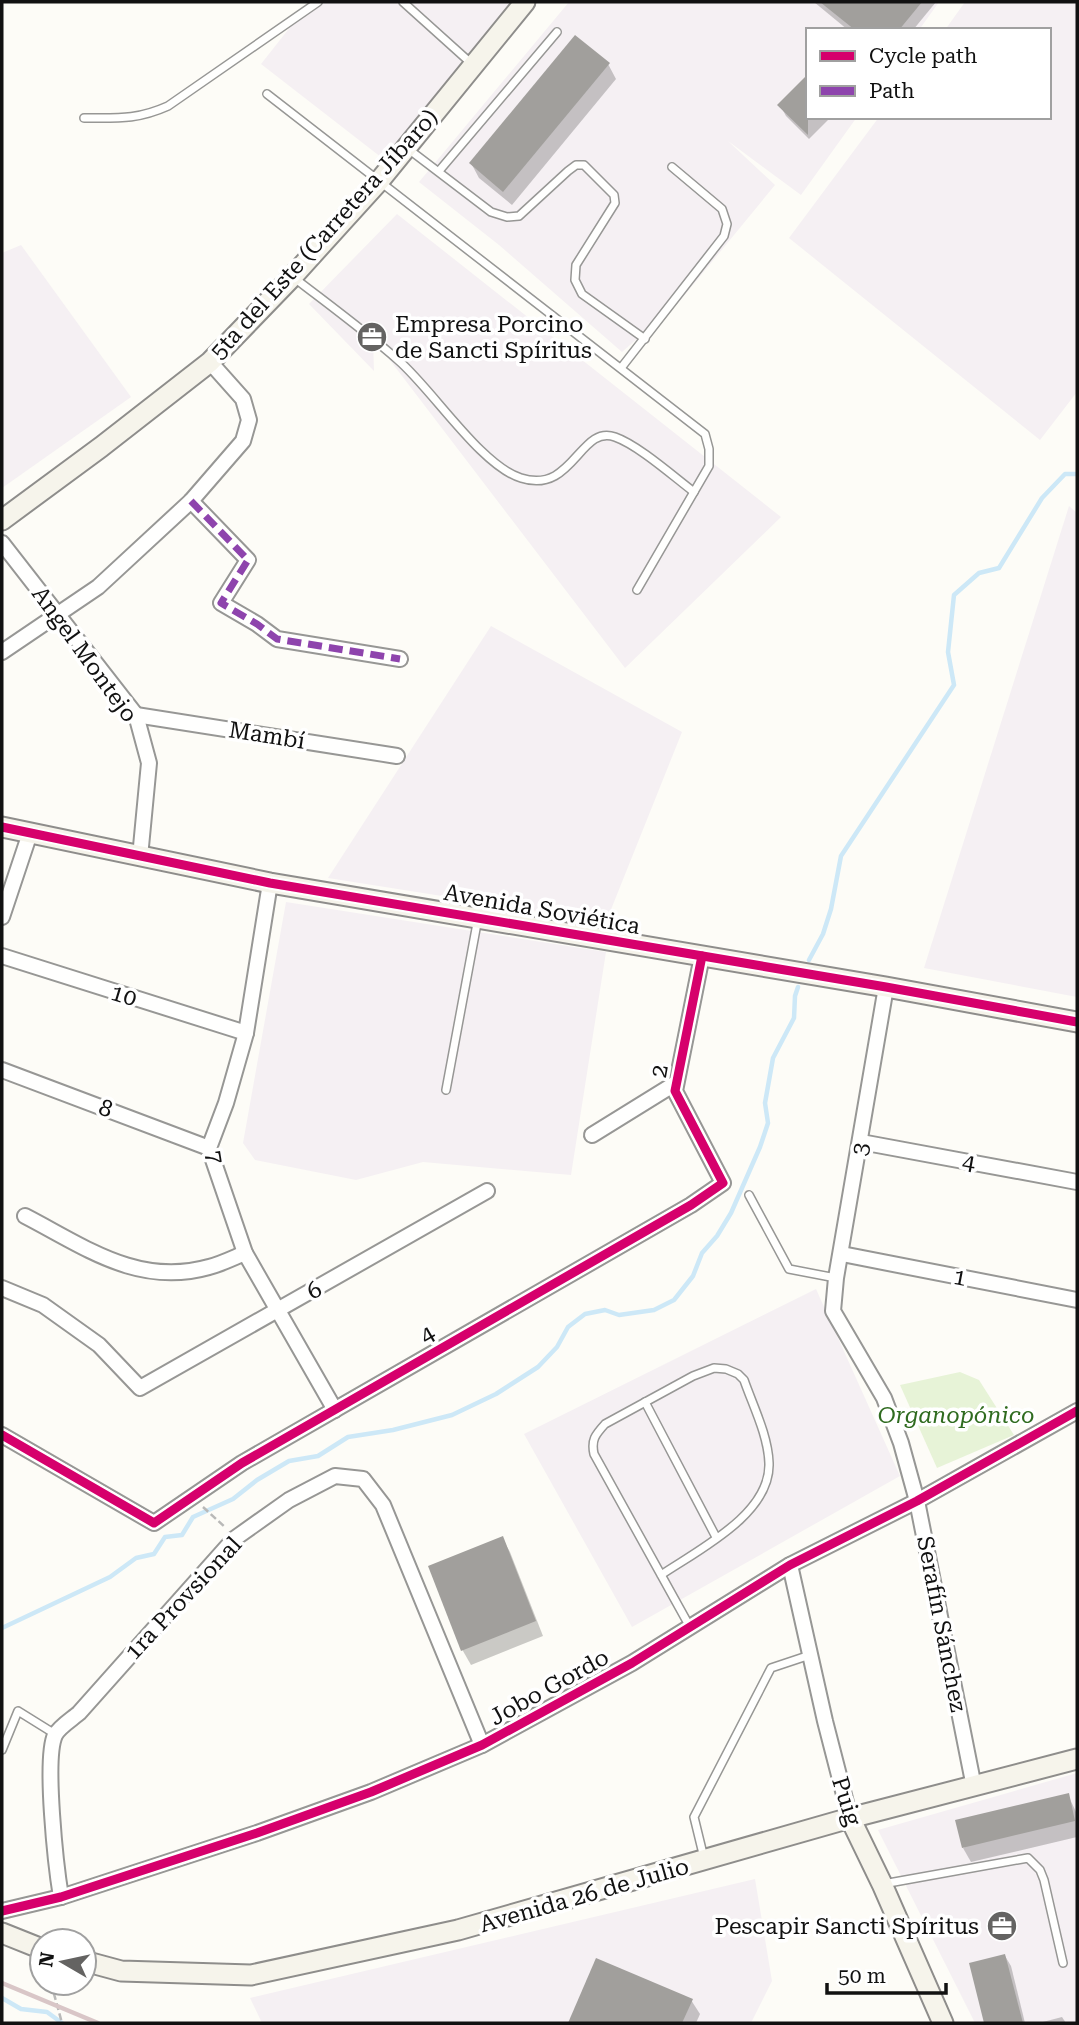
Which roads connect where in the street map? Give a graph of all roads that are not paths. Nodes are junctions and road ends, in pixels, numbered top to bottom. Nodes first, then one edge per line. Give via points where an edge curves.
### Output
1 (318, 2) edge
2 (403, 2) edge
3 (525, 2) edge
4 (557, 32) dead end
5 (473, 65) junction
6 (267, 94) dead end
7 (84, 118) dead end
8 (406, 148) junction
9 (672, 167) dead end
10 (439, 171) junction
11 (380, 180) junction
12 (293, 276) junction
13 (645, 339) junction
14 (210, 362) junction
15 (621, 368) junction
16 (694, 492) junction
17 (191, 501) junction
18 (2, 520) edge
19 (2, 543) edge
20 (637, 590) dead end
21 (58, 612) junction
22 (2, 652) edge
23 (400, 659) dead end
24 (136, 715) junction
25 (397, 756) dead end
26 (2, 827) edge
27 (30, 833) junction
28 (140, 857) junction
29 (270, 883) junction
30 (2, 917) edge
31 (478, 918) junction
32 (2, 956) edge
33 (702, 956) junction
34 (886, 987) junction
35 (1077, 1022) edge
36 (246, 1033) junction
37 (2, 1070) edge
38 (676, 1083) junction
39 (446, 1090) dead end
40 (592, 1136) dead end
41 (861, 1142) junction
42 (209, 1148) junction
43 (1077, 1182) edge
44 (723, 1183) joint
45 (487, 1191) dead end
46 (749, 1195) dead end
47 (25, 1216) dead end
48 (245, 1253) junction
49 (842, 1254) junction
50 (836, 1278) junction
51 (2, 1288) edge
52 (1077, 1300) edge
53 (277, 1311) junction
54 (833, 1311) joint
55 (645, 1402) junction
56 (335, 1410) junction
57 (1077, 1411) edge
58 (2, 1435) edge
59 (917, 1501) junction
60 (716, 1538) junction
61 (790, 1565) junction
62 (661, 1575) junction
63 (690, 1627) junction
64 (810, 1655) junction
65 (55, 1734) junction
66 (482, 1745) junction
67 (2, 1750) edge
68 (1077, 1759) edge
69 (974, 1787) junction
70 (850, 1818) junction
71 (704, 1860) junction
72 (883, 1884) junction
73 (61, 1897) junction
74 (2, 1910) edge
75 (2, 1933) edge
76 (28, 1943) edge
77 (1063, 1963) dead end
78 (98, 1965) edge
79 (943, 2023) edge

1 - 7 lane via 168,106 147,115
2 - 5 lane
3 - 5 main road, 5ta del Este (Carretera Jíbaro)
4 - 10 lane
5 - 8 main road, 5ta del Este (Carretera Jíbaro)
6 - 11 lane
8 - 10 lane
8 - 11 main road, 5ta del Este (Carretera Jíbaro)
9 - 13 lane via 723,209 727,224 724,236
10 - 13 lane via 491,212 507,217 519,215 576,165 584,164 614,195 615,203 576,265 575,280 582,294
11 - 12 main road, 5ta del Este (Carretera Jíbaro)
11 - 15 lane
12 - 14 main road, 5ta del Este (Carretera Jíbaro)
12 - 16 lane via 400,361 488,458 517,478 556,478 594,438 612,435
13 - 15 lane
14 - 17 street via 243,399 250,420 243,441
14 - 18 main road, 5ta del Este (Carretera Jíbaro)
15 - 16 lane via 705,434 709,466
16 - 20 lane
17 - 21 street via 98,587
17 - 23 street via 248,560 221,603 277,639
19 - 21 street, Angel Montejo
21 - 22 street
21 - 24 street, Angel Montejo
24 - 25 street, Mambí
24 - 28 street, Angel Montejo via 149,763
26 - 27 main road, Avenida Soviética
27 - 28 main road, Avenida Soviética
27 - 30 street
28 - 29 main road, Avenida Soviética
29 - 31 main road, Avenida Soviética
29 - 36 street, 7
31 - 33 main road, Avenida Soviética
31 - 39 lane
32 - 36 street, 10
33 - 34 main road, Avenida Soviética
33 - 38 street, 2
34 - 35 main road, Avenida Soviética
34 - 41 street, 3
36 - 42 street, 7
37 - 42 street, 8
38 - 40 street
38 - 44 street, 2 via 675,1091
41 - 43 street, 4
41 - 49 street, 3
42 - 48 street, 7
44 - 56 street, 4
45 - 53 street, 6
46 - 50 lane via 789,1269
47 - 48 street via 116,1264 142,1271 208,1268
48 - 53 street, 7
49 - 50 street, 3
49 - 52 street, 1
50 - 54 street, 3
51 - 53 street, 6 via 43,1305 99,1345 140,1388
53 - 56 street, 7
54 - 59 street, Serafín Sánchez via 884,1398
55 - 60 lane
55 - 60 lane via 715,1368 744,1380 765,1443 768,1478 757,1503
55 - 62 lane via 605,1424 592,1443
56 - 58 street, 4 via 242,1463 154,1523
57 - 59 street, Jobo Gordo
59 - 61 street, Jobo Gordo
59 - 69 street, Serafín Sánchez
60 - 62 lane
61 - 63 street, Jobo Gordo
61 - 64 street, Puig
62 - 63 lane
63 - 66 street, Jobo Gordo
64 - 70 street, Puig
64 - 71 lane via 771,1668 694,1817
65 - 66 street, 1ra Provsional via 234,1539 289,1500 335,1476 363,1479 383,1505
65 - 67 lane via 18,1711
65 - 73 street via 51,1765
66 - 73 street, Jobo Gordo via 371,1792
68 - 69 main road, Avenida 26 de Julio
69 - 70 main road, Avenida 26 de Julio
70 - 71 main road, Avenida 26 de Julio
70 - 72 main road, Puig
71 - 78 main road, Avenida 26 de Julio via 458,1930 251,1975 121,1971
72 - 77 lane via 1028,1858 1044,1880
72 - 79 main road, Puig
73 - 74 street, Jobo Gordo
75 - 76 main road

